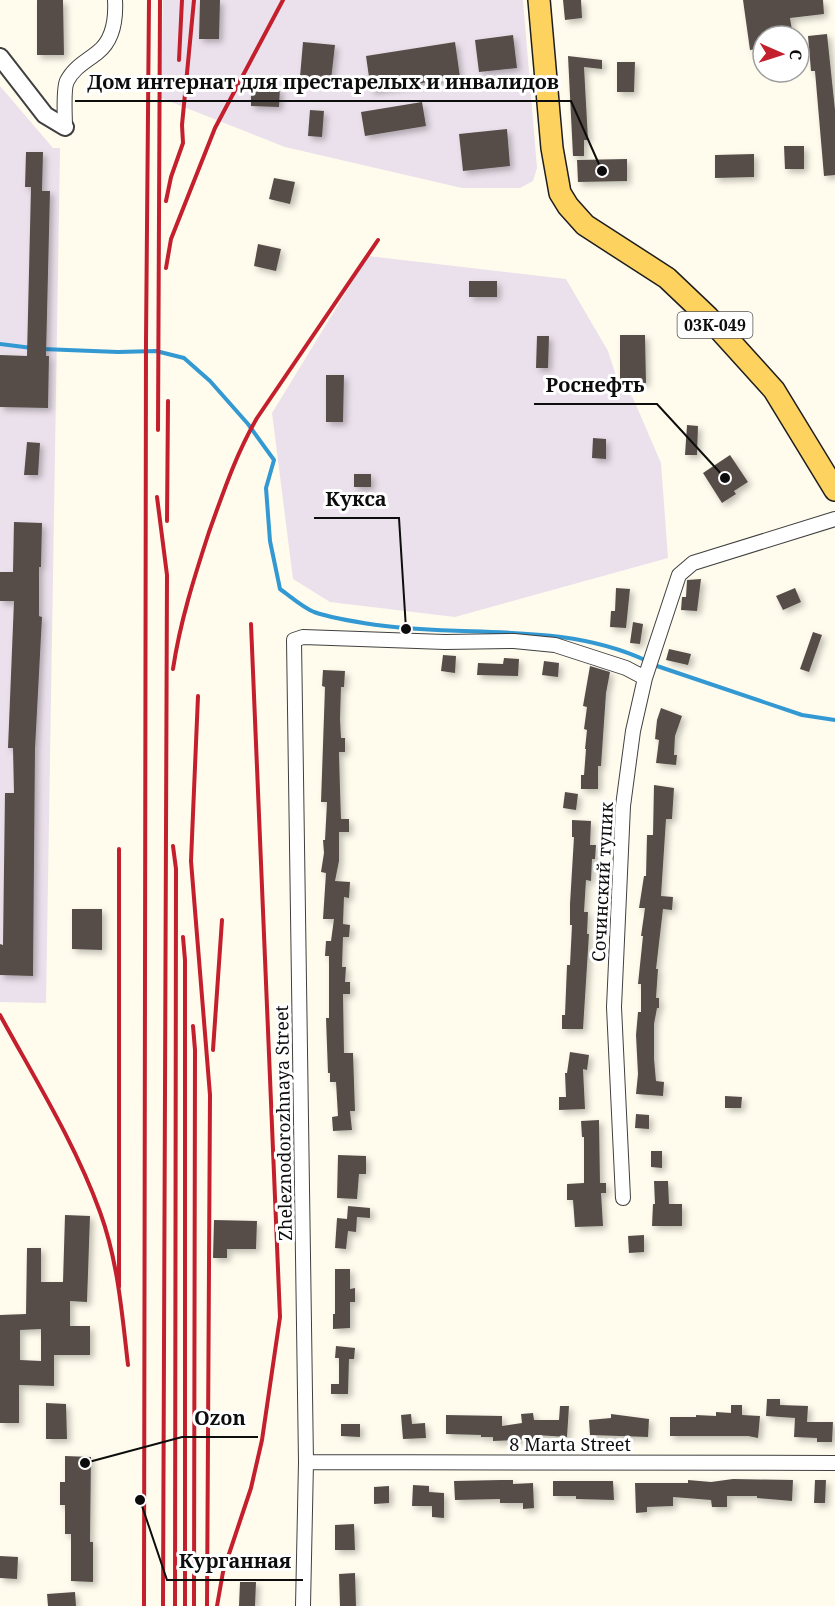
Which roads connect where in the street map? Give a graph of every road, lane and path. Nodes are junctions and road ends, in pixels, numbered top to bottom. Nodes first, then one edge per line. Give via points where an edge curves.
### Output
1 (539, 0) edge
2 (115, 7) edge
3 (0, 57) edge
4 (65, 128) joint
5 (835, 490) edge
6 (835, 519) edge
7 (648, 668) junction
8 (623, 1198) dead end
9 (306, 1462) junction
10 (835, 1463) edge
11 (303, 1606) edge

1 - 5 main road, 03К-049 via 552,148 561,193 568,206 585,225 667,278 708,317 774,390
2 - 4 street via 110,36 66,82
3 - 4 street via 45,115
6 - 7 street, Сочинский тупик via 693,563 679,575
7 - 8 street, Сочинский тупик via 633,730 623,806 618,909 614,1007
7 - 9 street, Zheleznodorozhnaya Street via 626,668 555,645 514,641 303,637 294,640
9 - 10 street, 8 Marta Street
9 - 11 street, Zheleznodorozhnaya Street

